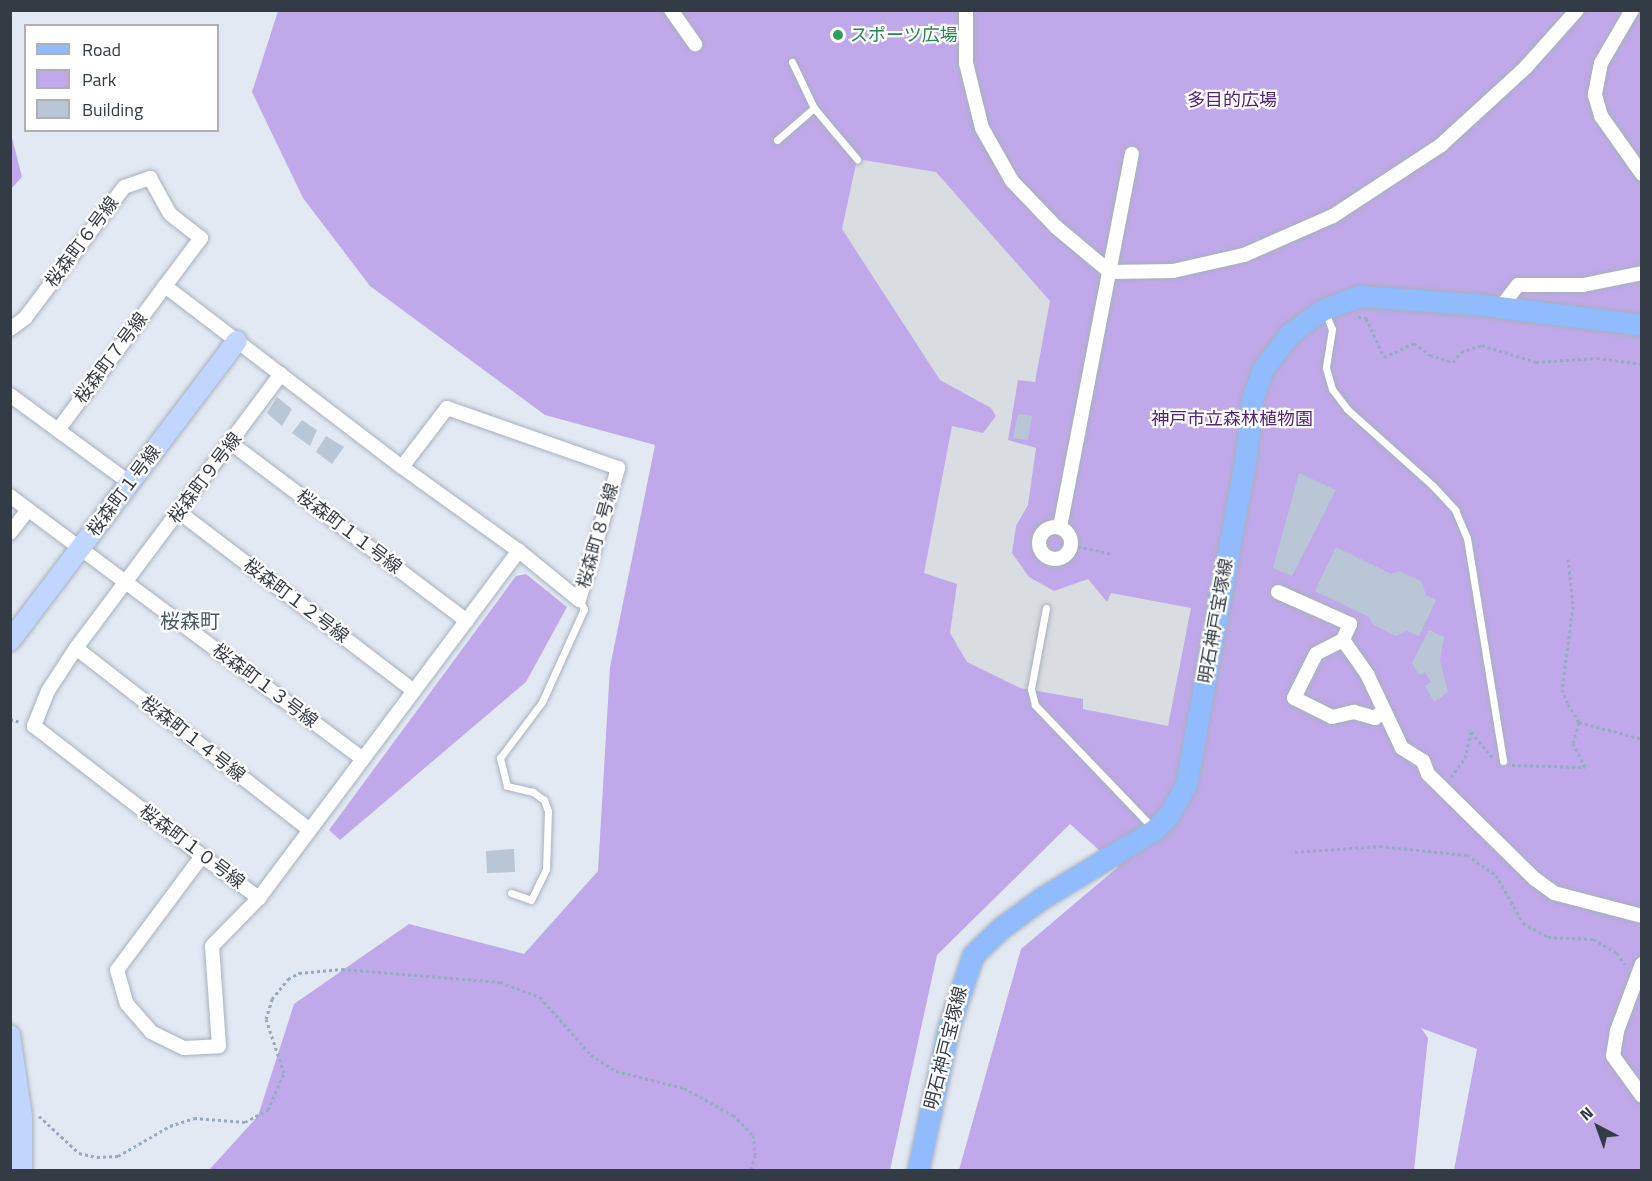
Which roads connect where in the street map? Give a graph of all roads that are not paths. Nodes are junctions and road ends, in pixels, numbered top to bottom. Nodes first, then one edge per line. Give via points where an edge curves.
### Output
1 (671, 10) edge
2 (966, 10) edge
3 (1577, 10) edge
4 (1632, 10) edge
5 (695, 44) dead end
6 (792, 62) dead end
7 (814, 108) junction
8 (777, 140) dead end
9 (1132, 154) dead end
10 (857, 159) dead end
11 (1641, 174) edge
12 (1110, 272) junction
13 (1641, 273) edge
14 (165, 286) junction
15 (1500, 308) junction
16 (1323, 309) junction
17 (1641, 325) edge
18 (10, 329) edge
19 (237, 341) junction
20 (281, 374) junction
21 (10, 395) edge
22 (58, 430) junction
23 (232, 444) junction
24 (402, 467) junction
25 (130, 483) junction
26 (10, 496) edge
27 (28, 510) junction
28 (179, 512) junction
29 (1060, 527) junction
30 (10, 533) edge
31 (81, 548) junction
32 (519, 551) junction
33 (128, 581) junction
34 (1278, 592) dead end
35 (579, 600) junction
36 (1046, 608) dead end
37 (467, 621) junction
38 (1343, 640) junction
39 (10, 641) edge
40 (76, 648) junction
41 (414, 691) junction
42 (1384, 710) junction
43 (363, 759) junction
44 (1503, 760) road end
45 (310, 830) junction
46 (1154, 830) junction
47 (202, 856) junction
48 (511, 893) dead end
49 (259, 898) junction
50 (1641, 916) edge
51 (1641, 964) edge
52 (10, 1035) edge
53 (1641, 1096) edge
54 (22, 1170) edge
55 (918, 1170) edge

1 - 5 street
2 - 12 street via 966,63 982,128 1012,181 1056,227
3 - 12 street via 1526,67 1441,145 1333,216 1244,255 1173,271
4 - 11 street via 1601,63 1595,95 1601,116
6 - 7 lane
7 - 8 lane
7 - 10 lane
9 - 12 street
12 - 29 street
13 - 15 street via 1583,285 1518,285
14 - 18 street, 桜森町６号線 via 201,238 170,214 150,178 124,187 25,318
14 - 19 street
14 - 22 street, 桜森町７号線
15 - 16 main road, 明石神戸宝塚線 via 1410,297 1359,296
15 - 17 main road, 明石神戸宝塚線
16 - 44 lane via 1332,329 1326,368 1332,389 1347,409 1455,510 1467,538
16 - 46 main road, 明石神戸宝塚線 via 1290,333 1263,369 1252,399 1246,456 1186,785 1168,816
19 - 20 street, 桜森町８号線
19 - 25 street, 桜森町１号線
20 - 23 street, 桜森町９号線
20 - 24 street, 桜森町８号線
21 - 22 street
22 - 25 street
23 - 28 street, 桜森町９号線
23 - 37 street, 桜森町１１号線
24 - 32 street, 桜森町８号線
24 - 35 street, 桜森町８号線 via 447,408 618,468
25 - 31 street, 桜森町１号線
26 - 27 street, 桜森町１３号線
27 - 30 street
27 - 31 street, 桜森町１３号線
28 - 33 street, 桜森町９号線
28 - 41 street, 桜森町１２号線
29 - 29 street via 1070,534 1072,545 1059,560 1041,552 1042,533 1050,527
31 - 33 street, 桜森町１３号線
31 - 39 street, 桜森町１号線
32 - 35 street, 桜森町８号線
32 - 37 street, 桜森町１０号線
33 - 40 street, 桜森町１０号線
33 - 43 street, 桜森町１３号線
34 - 38 street via 1350,624
35 - 48 lane via 584,609 542,702 500,758 507,786 533,792 544,800 549,811 546,869 531,900
36 - 46 lane via 1031,689 1035,705
37 - 41 street, 桜森町１０号線
38 - 42 street via 1367,674
38 - 42 street via 1317,654 1294,698 1332,717 1354,712 1375,718
40 - 45 street, 桜森町１４号線
40 - 47 street, 桜森町１０号線 via 48,691 34,726
41 - 43 street, 桜森町１０号線
42 - 50 street via 1402,748 1423,761 1428,774 1554,893
43 - 45 street, 桜森町１０号線
45 - 49 street, 桜森町１０号線
46 - 55 main road, 明石神戸宝塚線 via 1042,898 1001,927 973,955 949,1026
47 - 49 street, 桜森町１０号線
47 - 49 street via 117,970 127,1004 151,1032 184,1048 219,1046 212,946
51 - 53 street via 1617,1031 1613,1056
52 - 54 street via 22,1116

